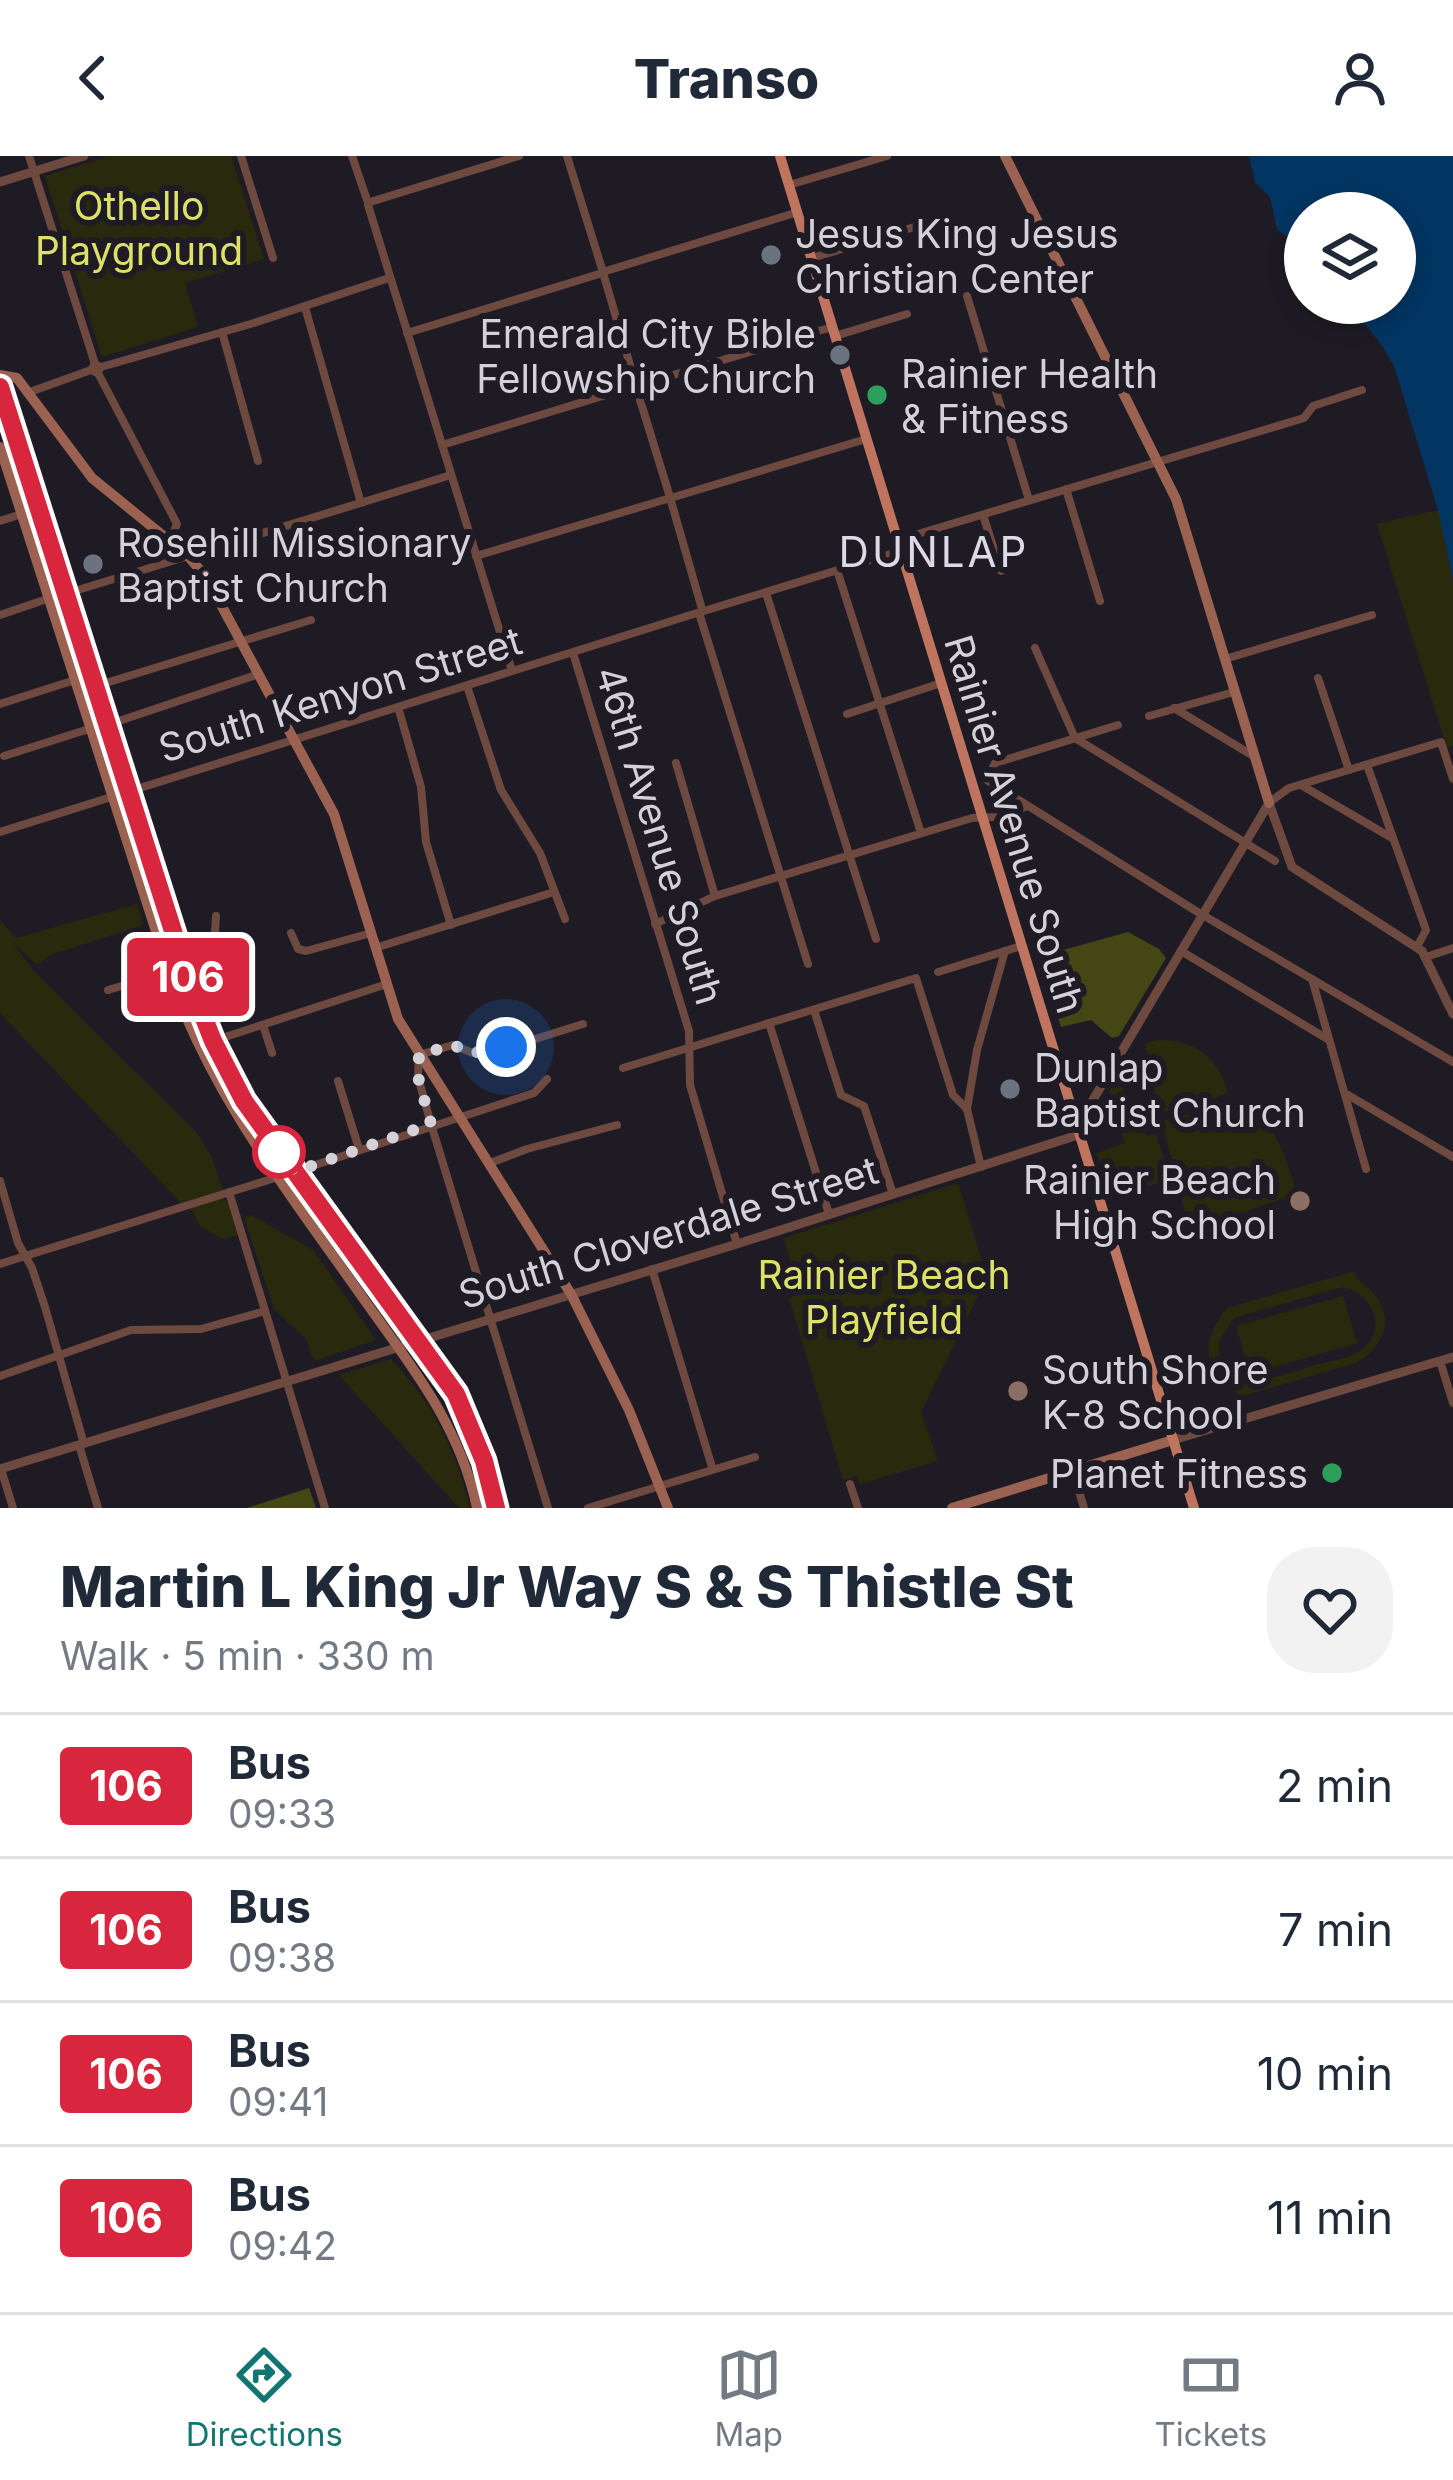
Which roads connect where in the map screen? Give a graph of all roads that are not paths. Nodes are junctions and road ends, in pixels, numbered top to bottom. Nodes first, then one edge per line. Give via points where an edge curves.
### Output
1 (29, 156) edge
2 (84, 156) edge
3 (241, 156) edge
4 (352, 156) edge
5 (519, 156) edge
6 (567, 156) edge
7 (780, 156) edge
8 (887, 156) edge
9 (1005, 156) edge
10 (34, 171) junction
11 (0, 182) edge
12 (790, 185) junction
13 (369, 203) junction
14 (798, 212) junction
15 (934, 221) dead end
16 (273, 258) dead end
17 (812, 258) junction
18 (603, 273) junction
19 (389, 278) junction
20 (967, 296) dead end
21 (304, 307) junction
22 (907, 314) dead end
23 (222, 332) junction
24 (834, 332) junction
25 (407, 333) junction
26 (96, 369) junction
27 (0, 375) edge
28 (636, 386) junction
29 (0, 388) edge
30 (1362, 390) dead end
31 (27, 393) junction
32 (866, 439) junction
33 (442, 445) junction
34 (0, 447) edge
35 (258, 461) dead end
36 (1158, 462) junction
37 (452, 475) junction
38 (1066, 489) junction
39 (670, 498) junction
40 (1029, 500) junction
41 (361, 503) junction
42 (22, 514) junction
43 (983, 514) junction
44 (0, 520) edge
45 (170, 541) junction
46 (898, 545) junction
47 (188, 556) junction
48 (476, 556) junction
49 (837, 570) junction
50 (1001, 571) dead end
51 (766, 592) junction
52 (65, 594) junction
53 (50, 598) junction
54 (1100, 601) dead end
55 (701, 612) junction
56 (0, 614) edge
57 (1372, 615) dead end
58 (311, 620) dead end
59 (241, 641) junction
60 (1035, 648) dead end
61 (573, 652) junction
62 (1225, 659) junction
63 (512, 671) junction
64 (259, 674) junction
65 (1318, 678) dead end
66 (77, 680) junction
67 (941, 683) junction
68 (96, 686) junction
69 (467, 686) junction
70 (1234, 692) junction
71 (880, 703) junction
72 (0, 704) edge
73 (398, 707) junction
74 (1174, 708) junction
75 (847, 714) dead end
76 (1149, 716) dead end
77 (107, 724) junction
78 (1118, 725) dead end
79 (92, 728) junction
80 (1075, 738) junction
81 (294, 740) junction
82 (4, 756) dead end
83 (1255, 757) junction
84 (676, 763) dead end
85 (1367, 764) junction
86 (1348, 770) junction
87 (1453, 778) edge
88 (1300, 784) junction
89 (130, 792) junction
90 (114, 797) junction
91 (1269, 803) junction
92 (1026, 807) junction
93 (981, 818) junction
94 (0, 832) edge
95 (921, 833) junction
96 (1394, 840) junction
97 (1247, 843) junction
98 (851, 856) junction
99 (1275, 861) dead end
100 (780, 878) junction
101 (554, 892) junction
102 (715, 896) junction
103 (1203, 915) junction
104 (216, 916) dead end
105 (565, 919) dead end
106 (656, 924) junction
107 (451, 925) junction
108 (370, 932) junction
109 (291, 933) dead end
110 (876, 939) dead end
111 (1021, 946) junction
112 (1417, 947) junction
113 (375, 948) junction
114 (1453, 948) edge
115 (1005, 951) junction
116 (1181, 951) junction
117 (1426, 956) junction
118 (183, 961) junction
119 (808, 964) dead end
120 (169, 972) junction
121 (938, 972) dead end
122 (1311, 978) junction
123 (387, 984) junction
124 (108, 991) dead end
125 (814, 1010) junction
126 (1453, 1014) edge
127 (770, 1023) junction
128 (583, 1024) dead end
129 (263, 1025) junction
130 (1330, 1040) junction
131 (213, 1041) junction
132 (691, 1047) junction
133 (272, 1054) dead end
134 (419, 1055) junction
135 (1453, 1063) edge
136 (623, 1067) dead end
137 (547, 1079) dead end
138 (338, 1082) dead end
139 (1346, 1094) junction
140 (967, 1109) junction
141 (459, 1115) junction
142 (431, 1124) junction
143 (617, 1125) dead end
144 (1078, 1135) junction
145 (359, 1149) junction
146 (1453, 1157) edge
147 (490, 1163) junction
148 (981, 1167) junction
149 (1366, 1168) dead end
150 (294, 1172) junction
151 (278, 1177) junction
152 (0, 1181) edge
153 (230, 1192) junction
154 (893, 1194) junction
155 (829, 1214) junction
156 (737, 1244) junction
157 (25, 1256) junction
158 (0, 1264) edge
159 (652, 1269) junction
160 (572, 1294) junction
161 (266, 1310) junction
162 (490, 1319) junction
163 (418, 1341) junction
164 (398, 1347) junction
165 (58, 1354) junction
166 (1453, 1357) edge
167 (1440, 1360) junction
168 (0, 1376) edge
169 (288, 1382) junction
170 (1453, 1403) edge
171 (1172, 1440) junction
172 (81, 1444) junction
173 (754, 1457) dead end
174 (712, 1467) junction
175 (0, 1469) edge
176 (1073, 1471) junction
177 (850, 1484) dead end
178 (659, 1487) junction
179 (961, 1507) edge
180 (13, 1508) edge
181 (98, 1508) edge
182 (326, 1508) edge
183 (477, 1508) edge
184 (496, 1508) edge
185 (548, 1508) edge
186 (588, 1508) edge
187 (668, 1508) edge
188 (858, 1508) edge
189 (1084, 1508) edge
190 (1194, 1508) edge

1 - 10 street
2 - 10 street
3 - 16 street
4 - 13 street
5 - 13 street
6 - 18 street
7 - 12 main road, Rainier Avenue South
8 - 12 street
9 - 36 main road
10 - 11 street
10 - 26 street
12 - 14 main road, Rainier Avenue South
13 - 19 street
14 - 17 main road, Rainier Avenue South
14 - 18 street
15 - 17 street
17 - 24 main road, Rainier Avenue South
18 - 25 street
18 - 28 street
19 - 21 street
19 - 25 street
20 - 40 street
21 - 23 street
21 - 41 street
22 - 24 street
23 - 26 street
23 - 35 street
24 - 28 street
24 - 32 main road, Rainier Avenue South
25 - 33 street
26 - 31 street
26 - 45 street via 175,519
27 - 31 main road via 17,378
28 - 33 street
28 - 39 street
29 - 31 main road
29 - 52 main road
30 - 36 street, South Kenyon Street via 1313,406 1304,418
31 - 45 main road via 92,478
32 - 39 street
32 - 46 main road, Rainier Avenue South
33 - 37 street
34 - 42 main road
36 - 38 street, South Kenyon Street
36 - 62 main road
37 - 41 street
37 - 48 street
38 - 40 street, South Kenyon Street
38 - 54 street
39 - 48 street
39 - 55 street
40 - 43 street, South Kenyon Street
41 - 47 street
42 - 44 street
42 - 53 main road
43 - 46 street, South Kenyon Street
43 - 50 street
45 - 47 main road
46 - 49 street, South Kenyon Street
46 - 67 main road, Rainier Avenue South
47 - 52 street
47 - 59 main road
48 - 63 street
49 - 51 street, South Kenyon Street
49 - 71 street
51 - 55 street, South Kenyon Street
51 - 98 street
52 - 68 main road
53 - 56 street
53 - 66 main road
55 - 61 street, South Kenyon Street
55 - 100 street
57 - 62 street
58 - 59 street
59 - 64 main road
59 - 68 street
60 - 80 street
61 - 63 street, South Kenyon Street
61 - 106 street, 46th Avenue South
62 - 70 main road
63 - 69 street, South Kenyon Street
64 - 77 street
64 - 81 main road
65 - 86 street
66 - 72 street
66 - 79 main road
67 - 71 street
67 - 93 main road, Rainier Avenue South
68 - 77 main road
69 - 73 street, South Kenyon Street
69 - 101 street via 501,790
70 - 74 street
70 - 83 main road
71 - 75 street
71 - 95 street
73 - 81 street, South Kenyon Street
73 - 107 street
74 - 76 street
74 - 83 street
77 - 89 main road
78 - 80 street
79 - 82 street
79 - 90 main road
80 - 92 street via 994,763 987,780
80 - 97 street
81 - 89 street, South Kenyon Street
81 - 108 main road via 334,814
83 - 91 main road
84 - 102 street
85 - 86 street
85 - 87 street via 1441,742
85 - 96 street
86 - 88 street
88 - 91 street
88 - 96 street
89 - 90 street, South Kenyon Street
89 - 118 main road
90 - 94 street, South Kenyon Street
90 - 120 main road
91 - 97 street
91 - 112 street via 1298,873
92 - 93 street
92 - 103 street
93 - 95 street
93 - 111 main road, Rainier Avenue South
95 - 98 street
96 - 112 street via 1426,930
97 - 99 street
97 - 103 street
98 - 100 street
98 - 110 street
100 - 102 street
100 - 119 street
101 - 105 street
101 - 107 street
102 - 106 street
103 - 116 street
103 - 122 street
104 - 118 street via 214,947
106 - 132 street, 46th Avenue South
107 - 113 street
108 - 109 street via 306,952
108 - 113 main road
111 - 115 street
111 - 144 main road, Rainier Avenue South
112 - 117 street
113 - 123 main road
114 - 117 street
115 - 121 street
115 - 140 street
116 - 130 street
116 - 144 street
117 - 126 street
118 - 131 main road
120 - 124 street
120 - 151 main road via 218,1088
122 - 130 street
122 - 135 street
123 - 129 street
123 - 134 main road
125 - 127 street
125 - 140 street via 916,978 953,1095
125 - 154 street via 841,1095 863,1104
127 - 132 street
127 - 155 street
128 - 134 street via 513,1046 473,1053 453,1045
129 - 131 street
129 - 133 street
130 - 139 street
131 - 150 main road
132 - 136 street
132 - 156 street, 46th Avenue South via 690,1085
134 - 141 main road
134 - 142 street
137 - 141 street via 535,1093
138 - 145 street
139 - 146 street
139 - 149 street
140 - 148 street
141 - 142 street
141 - 147 main road
142 - 145 street
142 - 162 street
143 - 147 street
144 - 148 street, South Cloverdale Street
144 - 171 main road, Rainier Avenue South
145 - 150 street
147 - 160 main road
148 - 154 street, South Cloverdale Street
150 - 163 main road
151 - 153 street
151 - 164 main road
152 - 157 street
153 - 157 street
153 - 161 street
154 - 155 street, South Cloverdale Street
155 - 156 street, South Cloverdale Street
156 - 159 street, South Cloverdale Street
157 - 158 street
157 - 165 street
159 - 160 street, South Cloverdale Street
159 - 174 street
160 - 162 street, South Cloverdale Street
160 - 178 main road
161 - 165 street via 191,1330 140,1328
161 - 169 street
162 - 163 street, South Cloverdale Street
162 - 185 street
163 - 164 street, South Cloverdale Street
163 - 184 main road via 464,1412
164 - 169 street, South Cloverdale Street
164 - 183 main road via 448,1421
165 - 168 street
165 - 172 street
166 - 167 street
167 - 170 street
167 - 171 street
169 - 172 street, South Cloverdale Street
169 - 182 street
171 - 176 main road
171 - 190 main road, Rainier Avenue South
172 - 175 street, South Cloverdale Street
172 - 181 street
173 - 174 street
174 - 178 street
175 - 180 street
176 - 179 main road
176 - 189 street
177 - 188 street
178 - 186 street
178 - 187 main road

